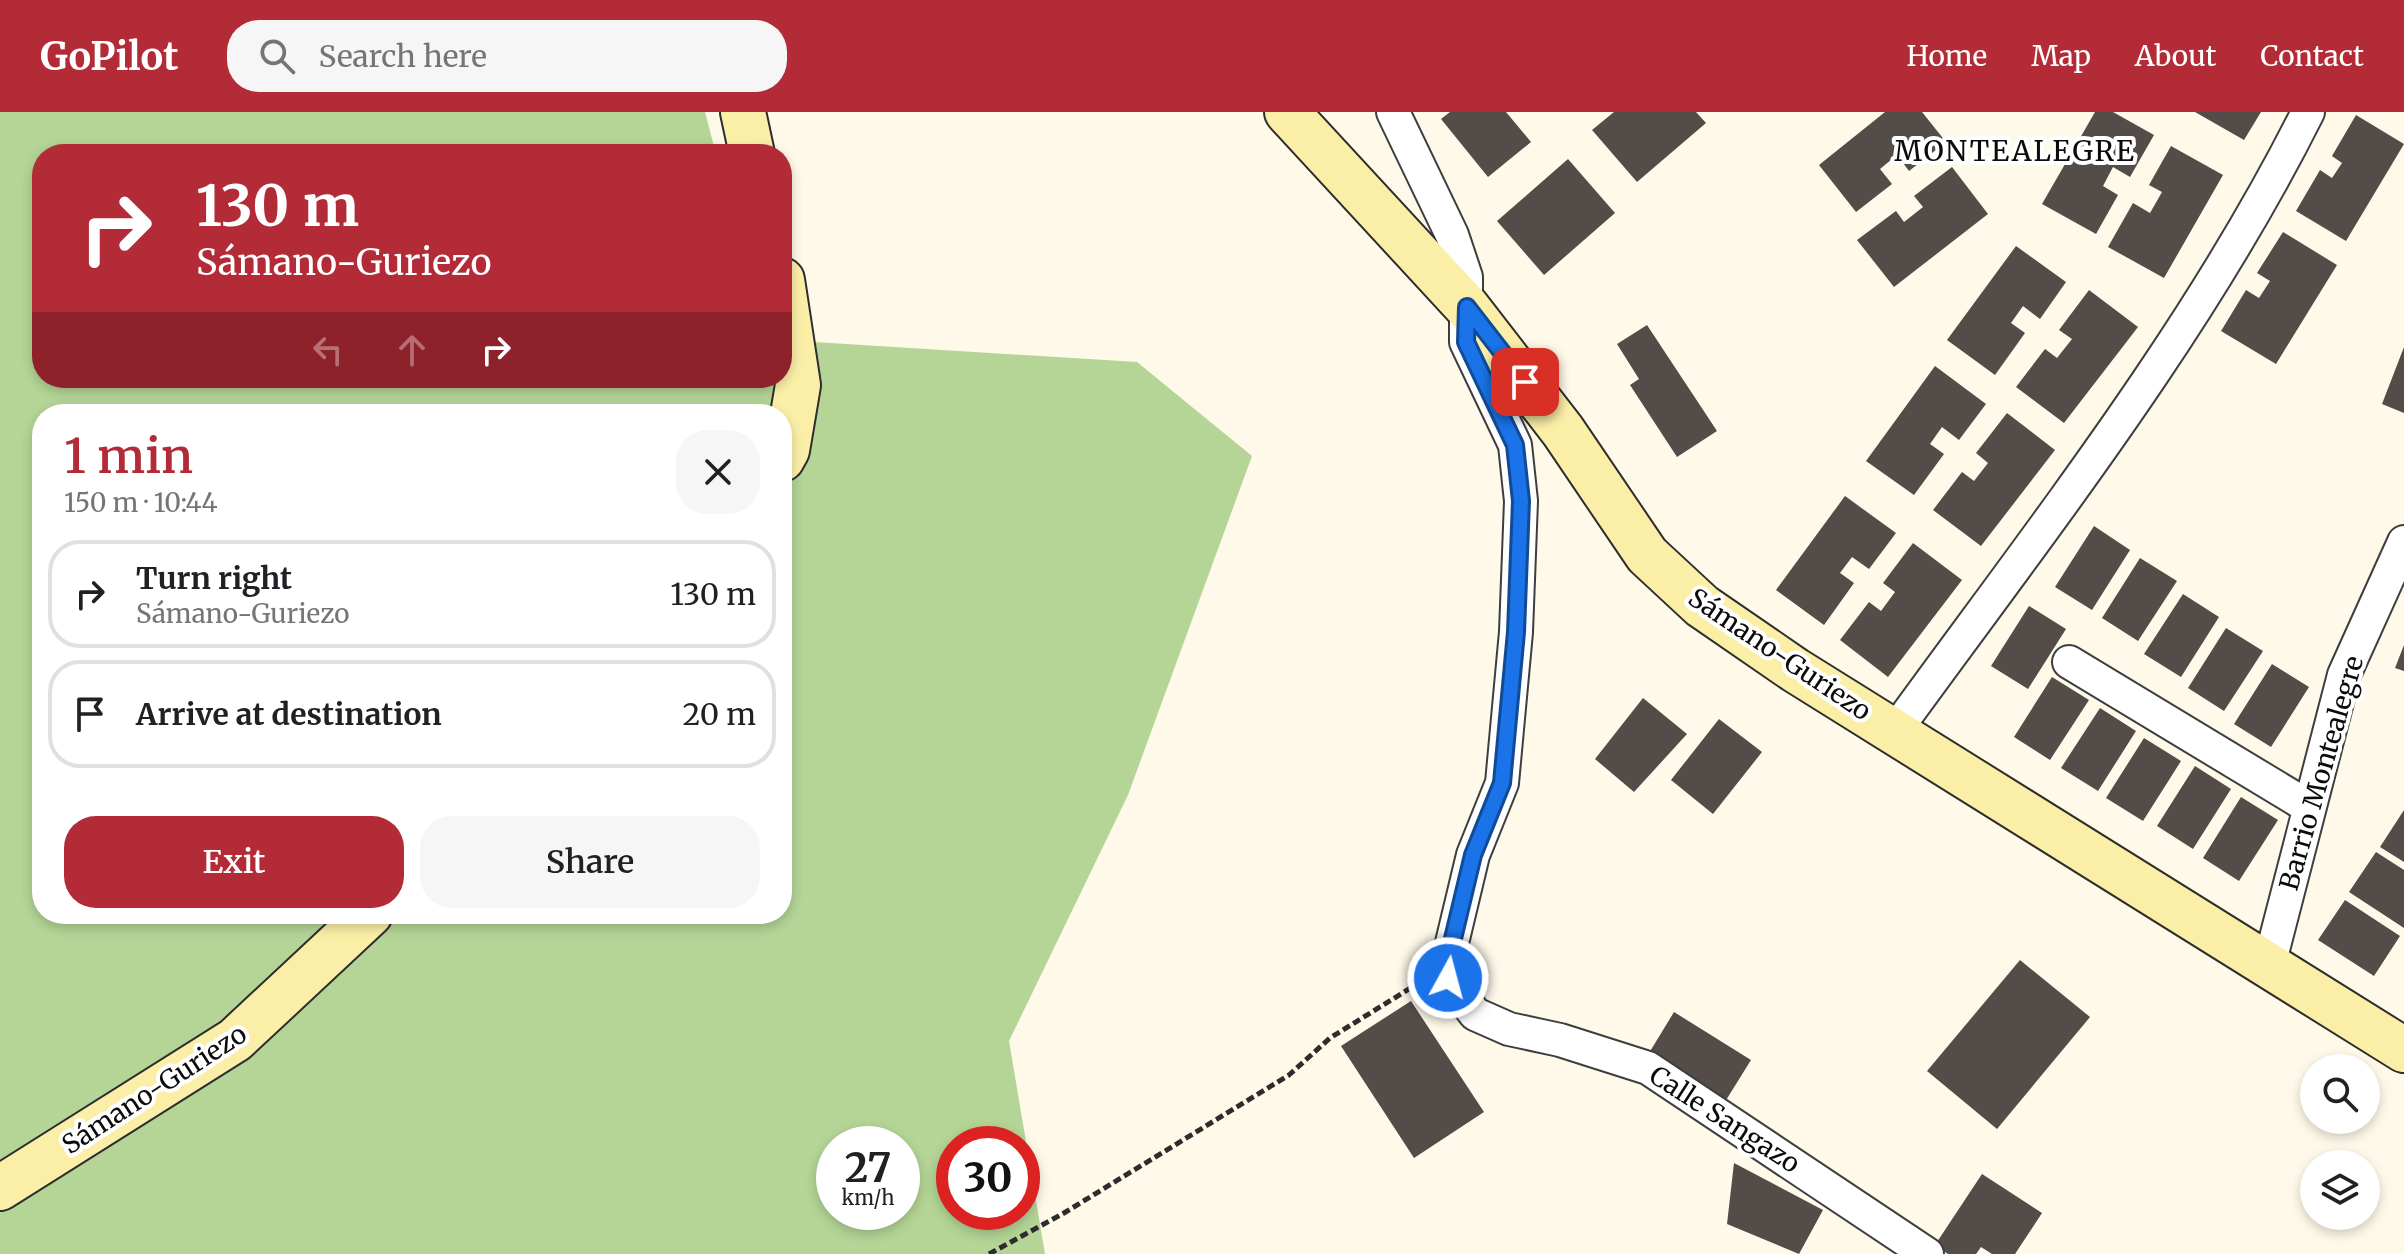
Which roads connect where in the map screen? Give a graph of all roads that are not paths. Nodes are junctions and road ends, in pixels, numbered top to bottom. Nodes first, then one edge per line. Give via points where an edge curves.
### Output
1 (743, 112) edge
2 (1287, 112) edge
3 (1393, 112) edge
4 (2308, 112) edge
5 (750, 144) edge
6 (1467, 307) junction
7 (792, 346) edge
8 (792, 420) edge
9 (2404, 542) edge
10 (2069, 662) dead end
11 (1895, 731) junction
12 (2309, 807) junction
13 (359, 924) edge
14 (2269, 965) junction
15 (2404, 1050) edge
16 (0, 1188) edge
17 (1927, 1254) edge

1 - 5 street
2 - 6 street, Sámano-Guriezo
3 - 6 street via 1452,235 1466,277
4 - 11 street via 2281,166 2153,376
6 - 11 street, Sámano-Guriezo via 1563,431 1647,555 1702,606
6 - 17 street, Calle Sangazo via 1466,342 1515,445 1521,501 1502,783 1473,855 1448,978 1475,1014 1509,1029 1648,1068
7 - 8 street via 798,385
9 - 12 street, Barrio Montealegre via 2344,675
10 - 12 street
11 - 14 street, Sámano-Guriezo
12 - 14 street, Barrio Montealegre
13 - 16 street, Sámano-Guriezo via 235,1040
14 - 15 street, Sámano-Guriezo

